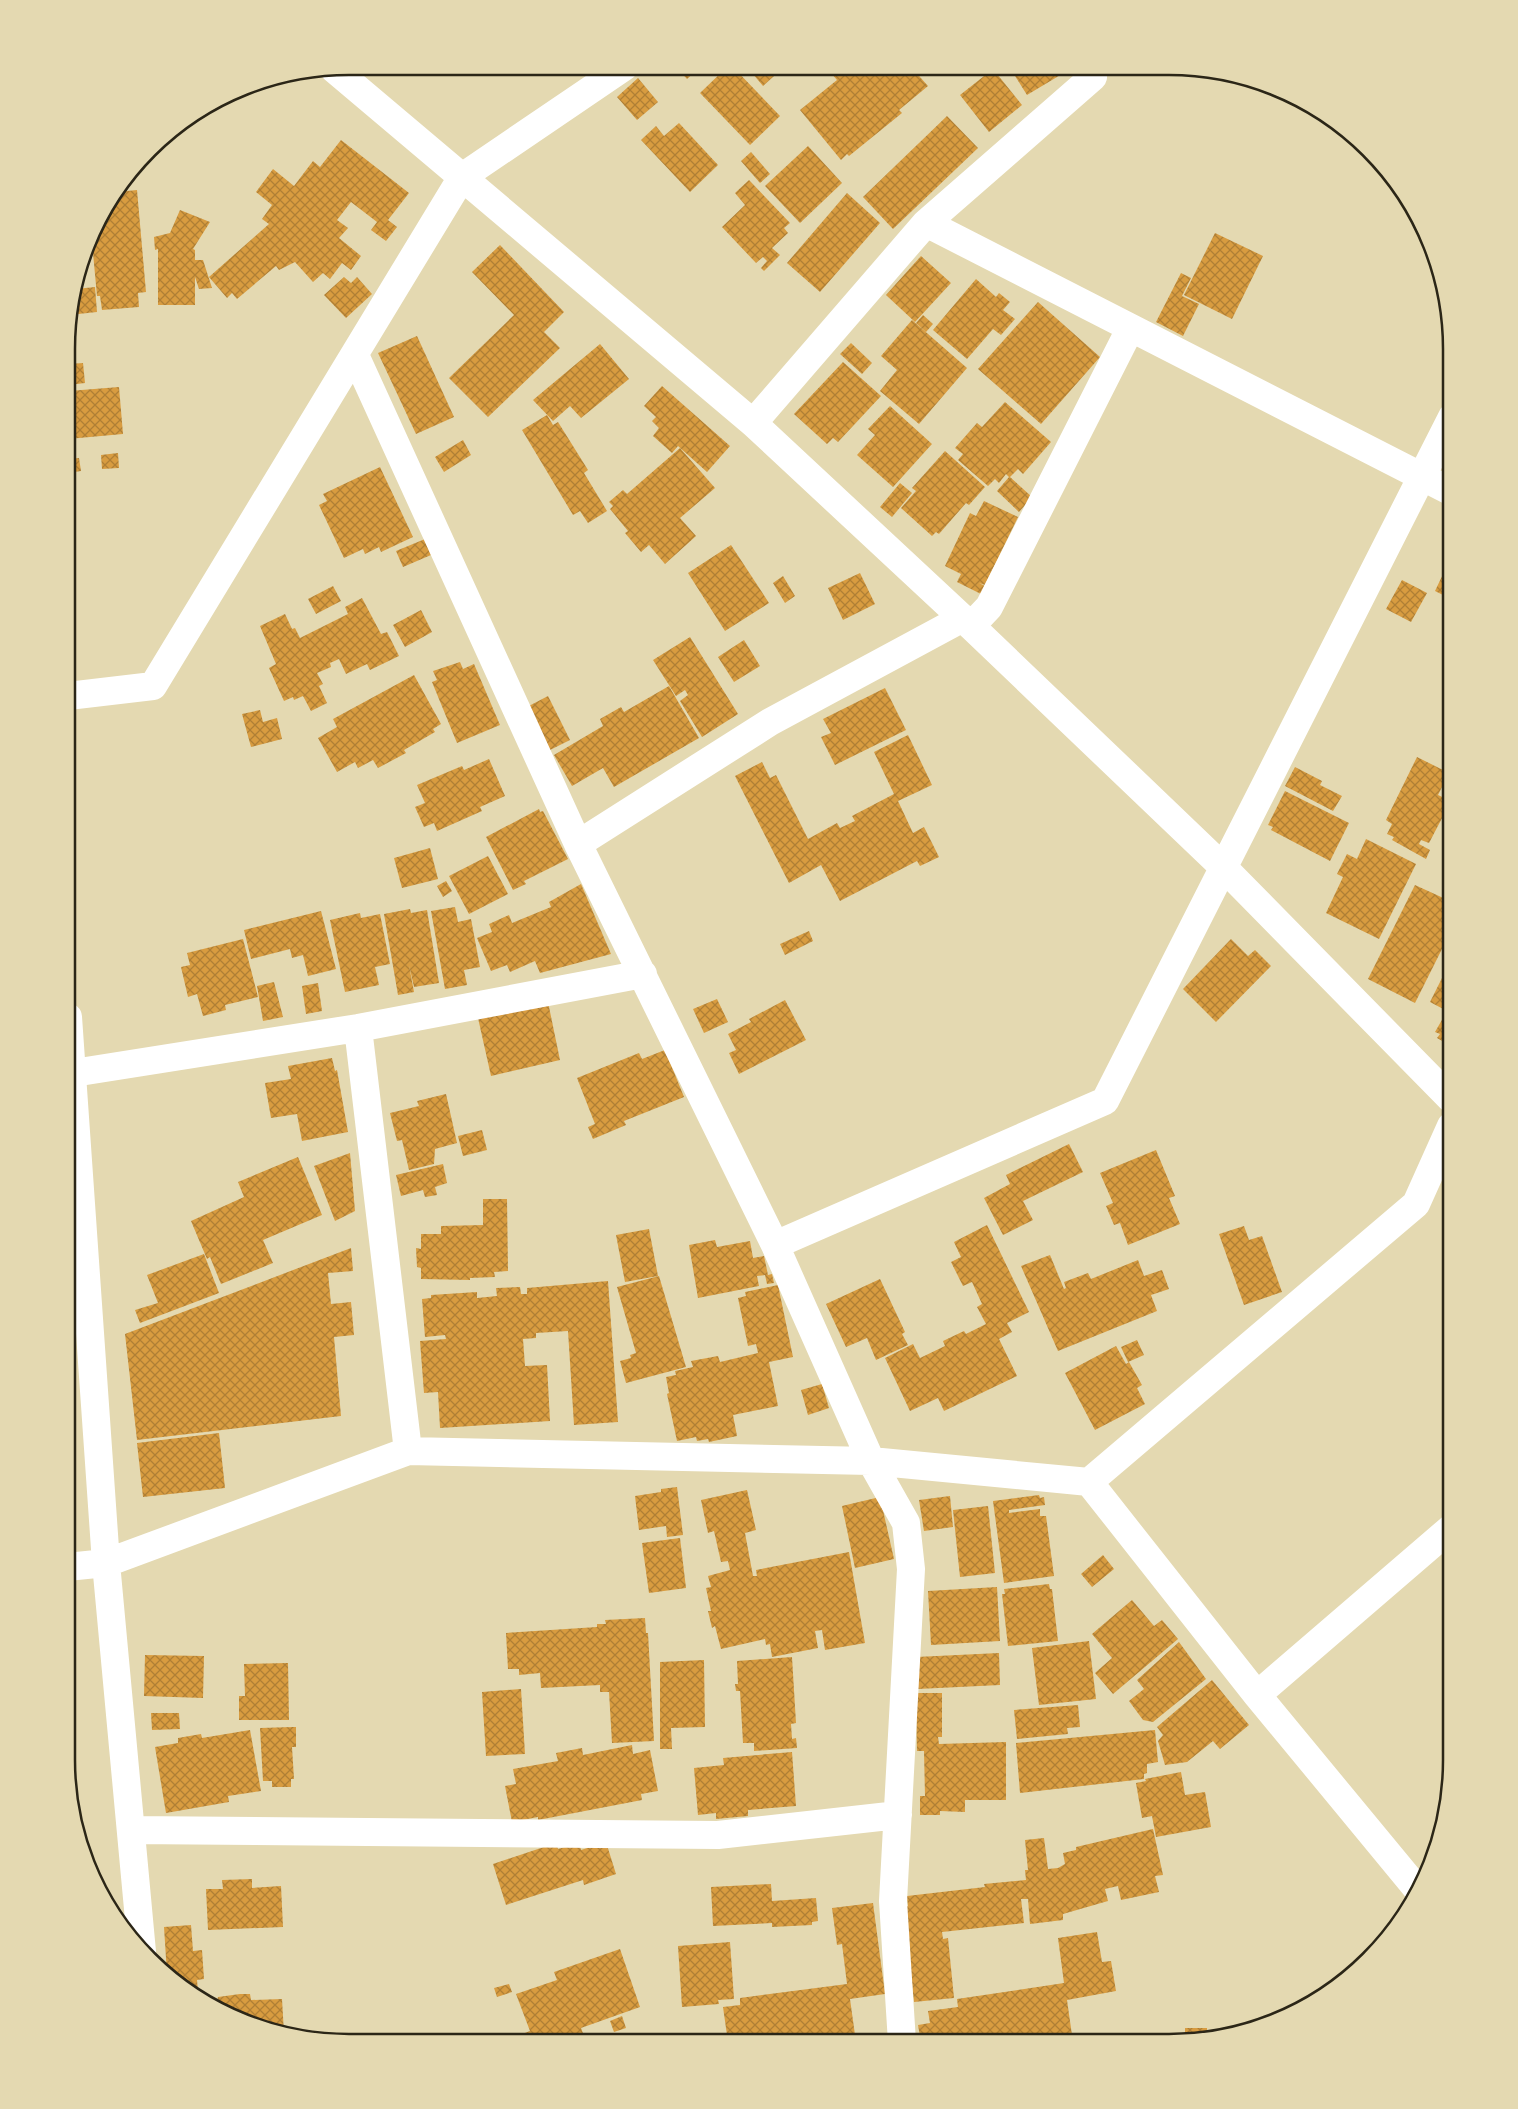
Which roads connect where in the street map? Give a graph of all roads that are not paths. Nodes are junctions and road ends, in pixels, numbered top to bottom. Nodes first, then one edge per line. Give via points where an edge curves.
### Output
1 (342, 75) edge
2 (612, 75) edge
3 (1092, 75) edge
4 (462, 177) junction
5 (926, 223) junction
6 (1130, 329) junction
7 (355, 355) junction
8 (753, 423) junction
9 (1443, 434) edge
10 (1421, 476) junction
11 (1443, 487) edge
12 (967, 622) junction
13 (75, 695) edge
14 (578, 844) junction
15 (1224, 869) junction
16 (643, 974) junction
17 (358, 1028) junction
18 (75, 1072) edge
19 (1443, 1091) edge
20 (75, 1141) edge
21 (1443, 1144) edge
22 (775, 1245) junction
23 (408, 1451) junction
24 (871, 1461) junction
25 (1089, 1482) junction
26 (1443, 1535) edge
27 (106, 1562) junction
28 (75, 1566) edge
29 (1257, 1695) junction
30 (898, 1815) junction
31 (131, 1830) junction
32 (1413, 1884) edge
33 (141, 1938) edge
34 (901, 2034) edge

1 - 4 street
2 - 4 street
3 - 5 street
4 - 7 street
4 - 8 street
5 - 6 street
5 - 8 street
6 - 10 street
6 - 12 street via 989,608
7 - 13 street via 153,686
7 - 14 street
8 - 12 street
9 - 10 street
10 - 11 street
10 - 15 street
12 - 14 street via 770,722
12 - 15 street
14 - 16 street
15 - 19 street
15 - 22 street via 1105,1101
16 - 17 street
16 - 22 street
17 - 18 street
17 - 23 street
20 - 27 street
21 - 25 street via 1416,1204
22 - 24 street
23 - 24 street
23 - 27 street
24 - 25 street
24 - 30 street via 906,1523 911,1569
25 - 29 street
26 - 29 street
27 - 28 street
27 - 31 street
29 - 32 street
30 - 31 street via 718,1835
30 - 34 street via 893,1900
31 - 33 street

